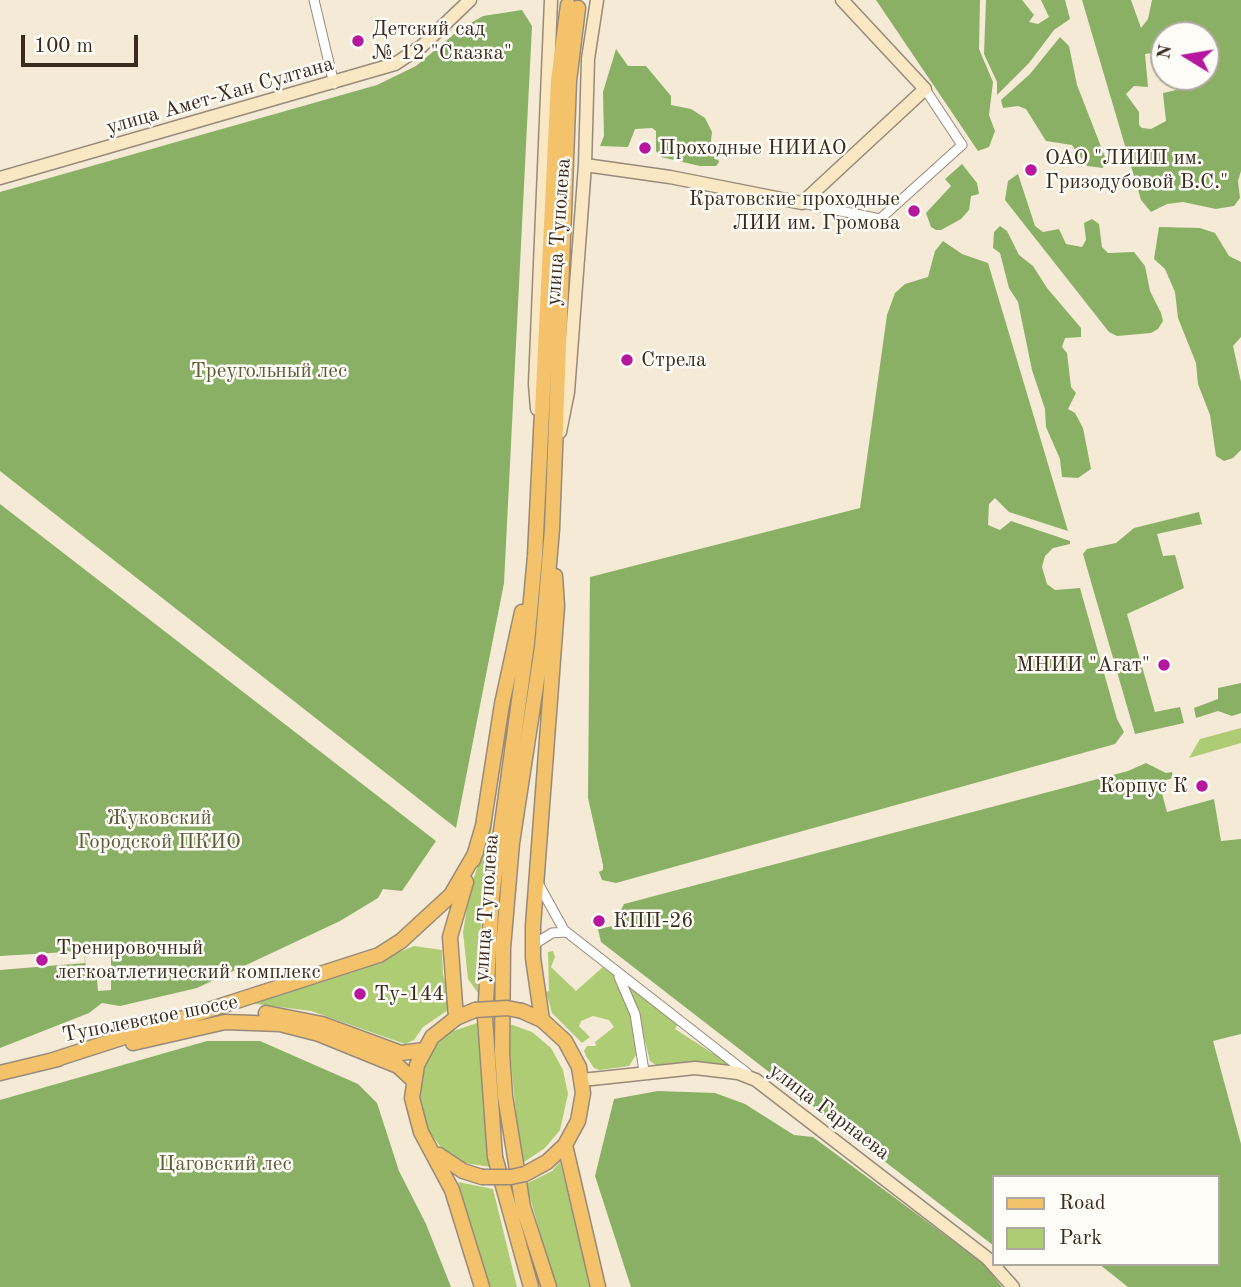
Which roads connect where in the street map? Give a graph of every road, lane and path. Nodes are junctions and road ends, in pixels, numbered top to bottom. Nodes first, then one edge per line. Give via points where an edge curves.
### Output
1 (314, 0) edge
2 (470, 0) edge
3 (551, 0) edge
4 (597, 0) edge
5 (842, 0) edge
6 (574, 3) edge
7 (334, 84) junction
8 (925, 89) junction
9 (585, 165) junction
10 (0, 178) edge
11 (802, 203) junction
12 (547, 466) junction
13 (552, 530) junction
14 (535, 555) junction
15 (476, 852) junction
16 (535, 877) junction
17 (566, 932) junction
18 (533, 945) junction
19 (612, 967) junction
20 (456, 1018) junction
21 (542, 1020) junction
22 (144, 1031) junction
23 (424, 1050) junction
24 (50, 1060) junction
25 (643, 1071) junction
26 (0, 1073) edge
27 (413, 1080) junction
28 (582, 1080) junction
29 (756, 1080) junction
30 (565, 1145) junction
31 (431, 1146) junction
32 (992, 1264) edge
33 (994, 1266) edge
34 (482, 1287) edge
35 (531, 1287) edge
36 (549, 1287) edge
37 (598, 1287) edge
38 (1013, 1287) edge

1 - 7 street
2 - 7 main road, улица Амет-Хан Султана via 422,46 395,64
3 - 12 main road, улица Туполева via 535,384
4 - 9 main road, улица Туполева via 588,59
5 - 8 main road
6 - 12 main road, улица Туполева
7 - 10 main road, улица Амет-Хан Султана
8 - 11 main road
8 - 11 street via 962,145 880,219
9 - 11 main road
9 - 12 main road, улица Туполева via 568,392
12 - 13 main road, улица Туполева
12 - 14 main road, улица Туполева
13 - 16 main road, улица Туполева via 557,606
13 - 36 main road, улица Туполева via 542,647 507,890 502,1053 523,1207
14 - 15 main road, улица Туполева
14 - 35 main road, улица Туполева via 493,885 485,1018 495,1157
15 - 20 main road via 450,937
15 - 22 main road, Туполевское шоссе via 451,895 379,955
16 - 17 street
16 - 18 main road, улица Туполева
17 - 18 street via 552,933
17 - 19 street
18 - 21 main road, улица Туполева
19 - 25 street via 632,1006
19 - 29 street
20 - 21 main road, bridge via 499,1007
20 - 23 main road via 443,1026
21 - 28 main road via 565,1041
22 - 23 main road, Туполевское шоссе via 224,1013 257,1012 322,1024 401,1053
22 - 24 main road, Туполевское шоссе
23 - 27 main road
24 - 26 main road, Туполевское шоссе
24 - 27 main road, Туполевское шоссе via 225,1022 252,1021 319,1034 398,1066
25 - 28 main road, улица Гарнаева
25 - 29 main road, улица Гарнаева via 695,1068
27 - 31 main road via 415,1115
28 - 30 main road via 578,1121
29 - 32 main road, улица Гарнаева
30 - 31 main road, bridge via 547,1162 511,1177 482,1177 445,1160
30 - 37 main road
31 - 34 main road via 452,1190
33 - 38 main road, улица Гарнаева

